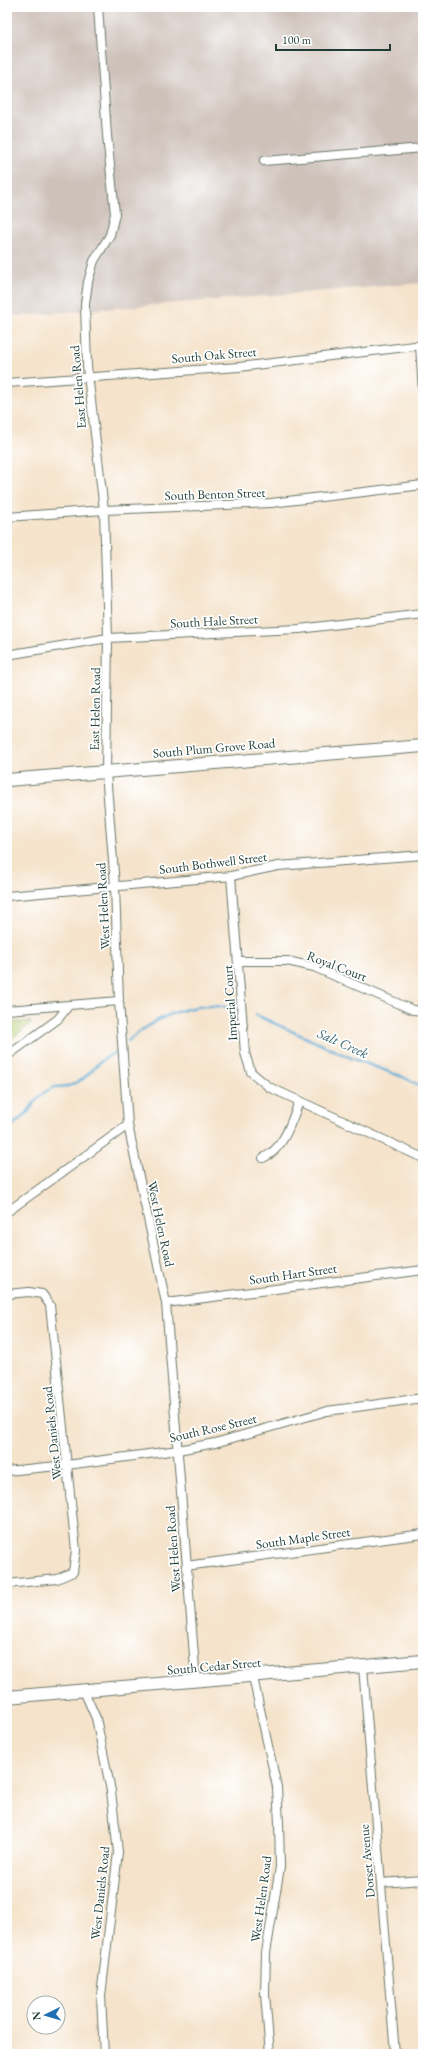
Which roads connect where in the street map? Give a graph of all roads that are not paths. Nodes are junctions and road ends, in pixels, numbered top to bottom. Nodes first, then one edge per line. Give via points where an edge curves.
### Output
1 (98, 7) edge
2 (423, 148) edge
3 (264, 161) dead end
4 (421, 345) edge
5 (88, 377) junction
6 (7, 382) edge
7 (423, 393) edge
8 (423, 485) edge
9 (104, 510) junction
10 (7, 517) edge
11 (423, 614) edge
12 (108, 638) junction
13 (7, 655) edge
14 (423, 746) edge
15 (106, 772) junction
16 (7, 780) edge
17 (423, 855) edge
18 (231, 876) junction
19 (115, 886) junction
20 (7, 896) edge
21 (239, 961) junction
22 (119, 1001) junction
23 (69, 1005) junction
24 (7, 1010) edge
25 (423, 1011) edge
26 (7, 1056) edge
27 (299, 1102) junction
28 (128, 1125) junction
29 (263, 1158) dead end
30 (423, 1158) edge
31 (7, 1212) edge
32 (423, 1270) edge
33 (7, 1294) edge
34 (166, 1303) junction
35 (423, 1398) edge
36 (178, 1450) junction
37 (67, 1465) junction
38 (7, 1471) edge
39 (423, 1534) edge
40 (186, 1566) junction
41 (7, 1584) edge
42 (423, 1661) edge
43 (363, 1666) junction
44 (253, 1677) junction
45 (196, 1681) junction
46 (84, 1691) junction
47 (7, 1697) edge
48 (423, 1880) edge
49 (381, 1883) junction
50 (104, 2054) edge
51 (270, 2054) edge
52 (395, 2054) edge

1 - 5 street, East Helen Road via 106,135 115,214 110,235 94,261 88,282 85,304
2 - 3 street
4 - 5 street, South Oak Street via 240,367
4 - 7 street
5 - 6 street, South Oak Street
5 - 9 street, East Helen Road
8 - 9 street, South Benton Street via 271,503
9 - 10 street, South Benton Street
9 - 12 street, East Helen Road
11 - 12 street, South Hale Street via 299,628
12 - 13 street, South Hale Street
12 - 15 street, East Helen Road
14 - 15 street, South Plum Grove Road
15 - 16 street, South Plum Grove Road
15 - 19 street, West Helen Road
17 - 18 street, South Bothwell Street via 278,866
18 - 19 street, South Bothwell Street
18 - 21 street, Imperial Court
19 - 20 street, South Bothwell Street
19 - 22 street, West Helen Road
21 - 25 street, Royal Court via 287,961 314,967 414,1010
21 - 27 street, Imperial Court via 245,1053 251,1072 269,1087
22 - 23 street
22 - 28 street, West Helen Road
23 - 24 street
23 - 26 street via 58,1019
27 - 29 street via 285,1136 272,1154
27 - 30 street, Imperial Court
28 - 31 street
28 - 34 street, West Helen Road
32 - 34 street, South Hart Street
33 - 37 street, West Daniels Road via 42,1294 50,1305
34 - 36 street, West Helen Road
35 - 36 street, South Rose Street via 327,1411 215,1443
36 - 37 street, South Rose Street
36 - 40 street, West Helen Road
37 - 38 street, South Rose Street
37 - 41 street, West Daniels Road via 76,1550 73,1572 57,1579
39 - 40 street, South Maple Street
40 - 45 street, West Helen Road
42 - 43 street, South Cedar Street
43 - 44 street, South Cedar Street
43 - 49 street, Dorset Avenue
44 - 45 street, South Cedar Street
44 - 51 street, West Helen Road via 277,1787 279,1823 280,1867 266,1953 265,1994
45 - 46 street, South Cedar Street
46 - 47 street, South Cedar Street
46 - 50 street, West Daniels Road via 96,1718 111,1791 118,1852 101,1996
48 - 49 street
49 - 52 street, Dorset Avenue

